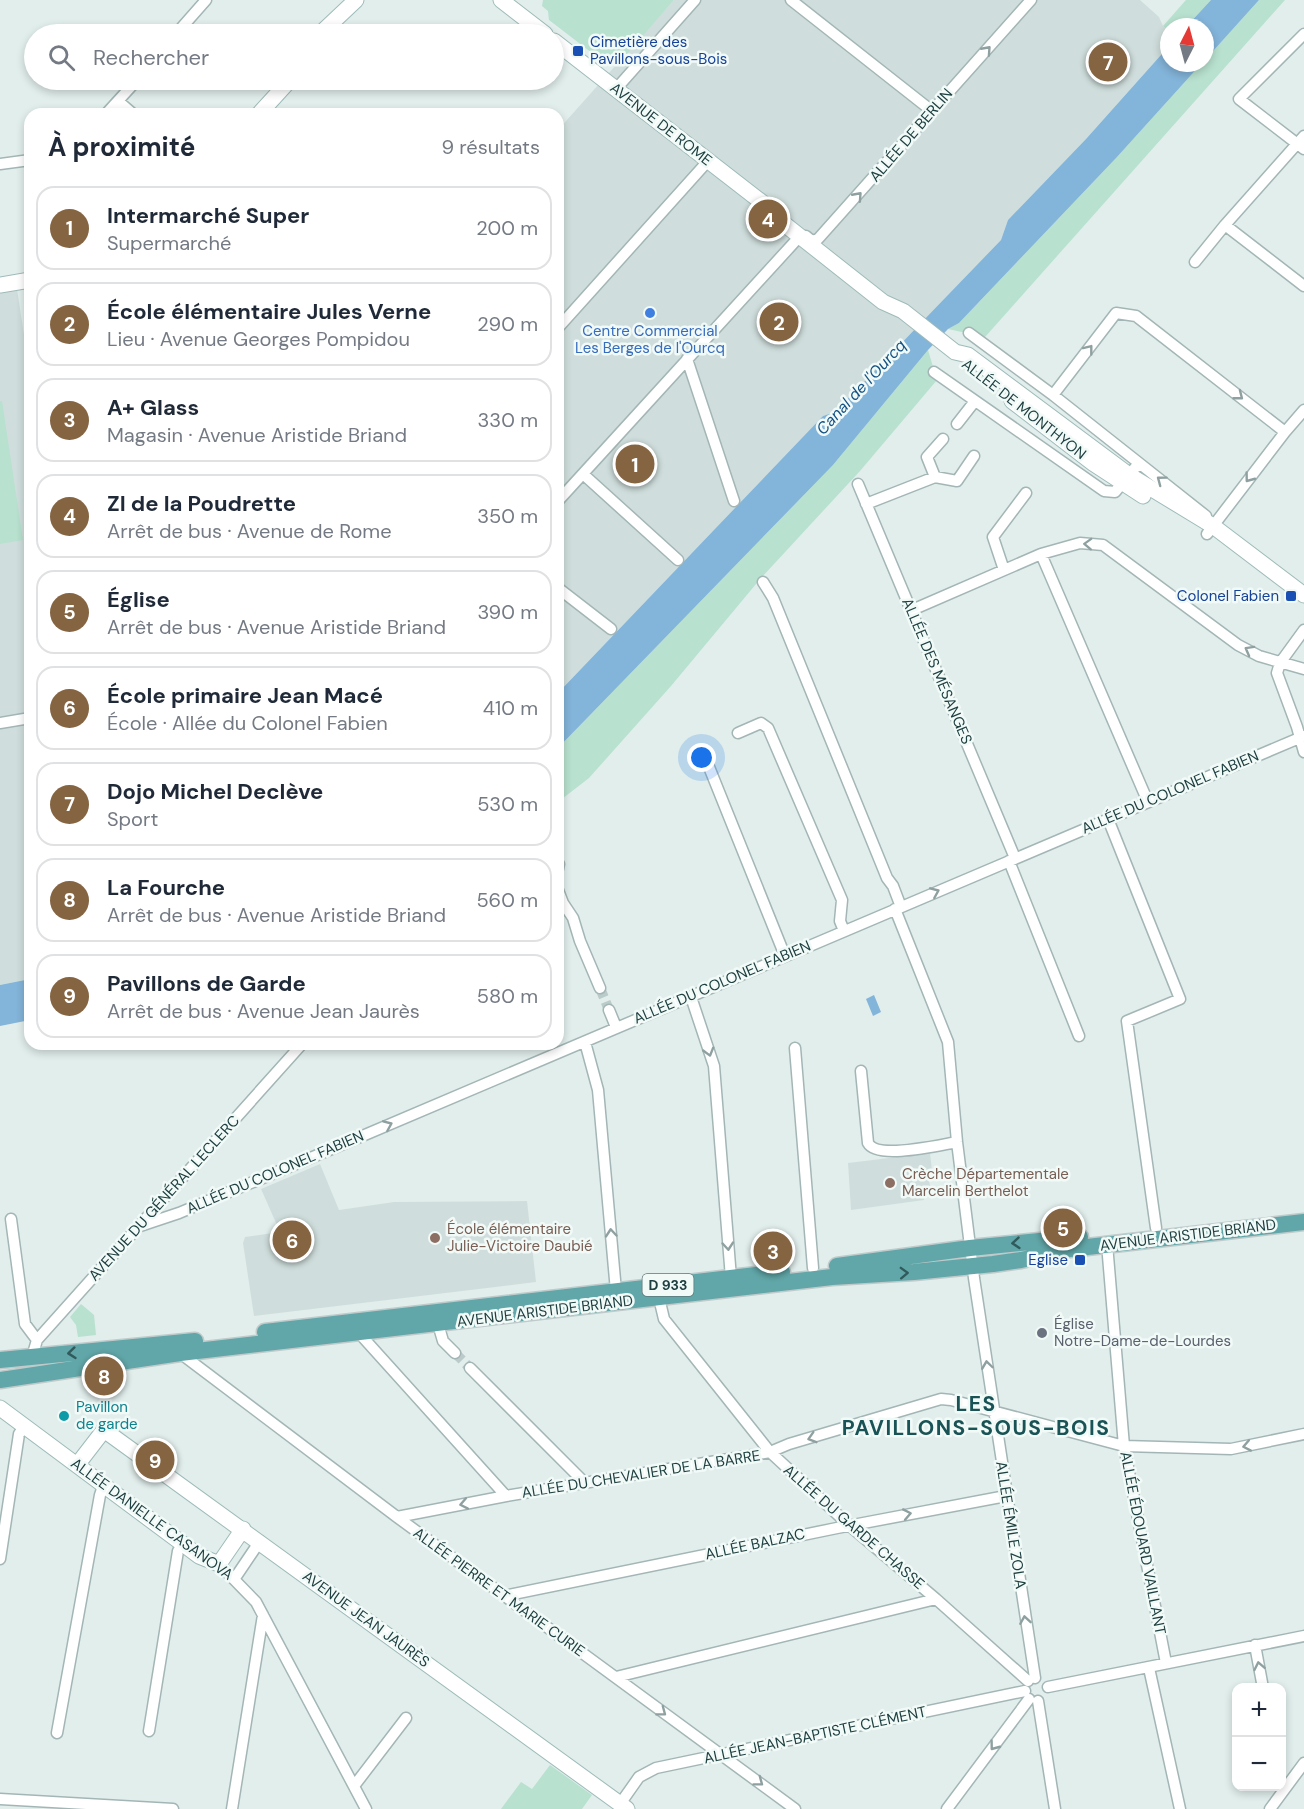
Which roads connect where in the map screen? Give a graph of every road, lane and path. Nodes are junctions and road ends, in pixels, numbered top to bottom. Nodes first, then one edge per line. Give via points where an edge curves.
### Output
1 (206, 0) edge
2 (357, 0) edge
3 (694, 0) edge
4 (791, 0) edge
5 (1031, 0) edge
6 (501, 1) edge
7 (185, 24) edge
8 (332, 24) edge
9 (338, 24) edge
10 (532, 24) edge
11 (1304, 34) edge
12 (564, 49) edge
13 (616, 89) junction
14 (128, 90) edge
15 (269, 90) edge
16 (281, 90) edge
17 (118, 101) junction
18 (112, 108) edge
19 (126, 108) edge
20 (254, 108) edge
21 (264, 108) edge
22 (932, 111) junction
23 (1302, 143) edge
24 (24, 161) edge
25 (708, 161) junction
26 (0, 164) edge
27 (768, 207) junction
28 (783, 223) junction
29 (1225, 225) junction
30 (800, 236) junction
31 (818, 239) junction
32 (1195, 262) dead end
33 (24, 273) edge
34 (0, 276) edge
35 (24, 281) edge
36 (0, 285) edge
37 (1304, 286) edge
38 (906, 313) junction
39 (564, 321) edge
40 (969, 333) dead end
41 (687, 359) junction
42 (934, 372) dead end
43 (1053, 395) junction
44 (975, 401) junction
45 (1304, 410) edge
46 (957, 424) dead end
47 (1285, 432) junction
48 (943, 439) dead end
49 (974, 456) dead end
50 (1139, 463) junction
51 (583, 474) junction
52 (936, 477) junction
53 (1125, 480) junction
54 (858, 484) dead end
55 (1026, 493) dead end
56 (564, 495) edge
57 (734, 501) dead end
58 (866, 504) junction
59 (1210, 530) junction
60 (1041, 554) junction
61 (678, 560) dead end
62 (1004, 570) junction
63 (763, 582) dead end
64 (564, 593) edge
65 (1304, 595) edge
66 (912, 610) junction
67 (611, 629) dead end
68 (1304, 630) edge
69 (1280, 663) junction
70 (1304, 669) edge
71 (24, 719) edge
72 (0, 723) edge
73 (738, 733) dead end
74 (1301, 737) edge
75 (1304, 752) edge
76 (705, 757) dead end
77 (1148, 802) junction
78 (1108, 819) junction
79 (1012, 860) junction
80 (564, 904) edge
81 (898, 908) junction
82 (844, 931) junction
83 (785, 956) junction
84 (600, 988) tunnel mouth
85 (691, 997) junction
86 (609, 1010) tunnel mouth
87 (616, 1028) junction
88 (1079, 1036) dead end
89 (585, 1042) junction
90 (564, 1045) edge
91 (795, 1048) dead end
92 (297, 1050) edge
93 (551, 1050) edge
94 (861, 1071) dead end
95 (957, 1142) junction
96 (1304, 1211) edge
97 (11, 1219) dead end
98 (1304, 1222) edge
99 (140, 1226) junction
100 (1156, 1228) junction
101 (1107, 1244) junction
102 (970, 1248) junction
103 (972, 1266) junction
104 (813, 1268) junction
105 (731, 1278) junction
106 (616, 1291) junction
107 (659, 1298) junction
108 (438, 1324) junction
109 (359, 1333) junction
110 (35, 1349) junction
111 (205, 1351) junction
112 (180, 1353) junction
113 (455, 1353) tunnel mouth
114 (0, 1360) edge
115 (470, 1368) tunnel mouth
116 (204, 1373) junction
117 (26, 1377) junction
118 (0, 1380) edge
119 (0, 1397) edge
120 (5, 1411) edge
121 (993, 1412) junction
122 (24, 1427) junction
123 (1304, 1434) edge
124 (92, 1446) junction
125 (1124, 1446) junction
126 (770, 1452) junction
127 (77, 1465) junction
128 (585, 1483) junction
129 (103, 1486) junction
130 (506, 1496) junction
131 (1006, 1496) junction
132 (397, 1517) junction
133 (850, 1526) junction
134 (243, 1529) junction
135 (260, 1541) junction
136 (184, 1544) junction
137 (0, 1559) edge
138 (219, 1564) junction
139 (235, 1578) junction
140 (504, 1596) junction
141 (936, 1599) junction
142 (263, 1615) junction
143 (1304, 1636) edge
144 (1255, 1645) junction
145 (1166, 1663) junction
146 (1149, 1668) junction
147 (616, 1677) junction
148 (1262, 1683) edge
149 (1048, 1687) junction
150 (1031, 1690) junction
151 (406, 1718) dead end
152 (149, 1731) dead end
153 (57, 1733) dead end
154 (722, 1755) junction
155 (1304, 1763) edge
156 (1286, 1779) edge
157 (354, 1786) junction
158 (1279, 1791) edge
159 (0, 1799) edge
160 (623, 1806) edge
161 (173, 1809) edge
162 (232, 1809) edge
163 (366, 1809) edge
164 (795, 1809) edge
165 (947, 1809) edge
166 (1055, 1809) edge
167 (1180, 1809) edge
168 (1269, 1809) edge

1 - 7 street
2 - 8 street
2 - 9 street
3 - 13 street
4 - 22 street
22 -> 5 street, ALLÉE DE BERLIN
6 - 10 street
11 - 23 street via 1239,99
12 - 13 street, AVENUE DE ROME
13 - 25 street, AVENUE DE ROME
14 - 17 street
15 - 20 street
16 - 21 street
17 - 18 street
17 - 19 street
31 -> 22 street, ALLÉE DE BERLIN
23 - 29 street
24 - 26 street
25 - 27 street, AVENUE DE ROME
25 - 39 street
27 - 28 street, AVENUE DE ROME
27 - 31 street, AVENUE DE ROME via 795,220
28 - 30 street, AVENUE DE ROME
28 - 31 street via 792,225 812,241
29 - 32 street
29 - 37 street
30 - 38 street, AVENUE DE ROME via 883,302
30 - 41 street
31 - 38 street, AVENUE DE ROME via 890,295
33 - 34 street
35 - 36 street
38 - 53 street, ALLÉE DE MONTHYON via 955,352 968,355
40 - 43 street, ALLÉE DE MONTHYON
41 - 51 street
41 - 57 street
42 - 44 street, ALLÉE DE MONTHYON
43 -> 47 street via 1116,313 1136,316
43 - 50 street, ALLÉE DE MONTHYON
44 - 46 street
44 - 53 street, ALLÉE DE MONTHYON via 1104,491 1115,492
45 - 47 street
47 -> 59 street
48 - 52 street via 927,457
49 - 52 street via 957,480
50 - 53 street
59 -> 50 street, ALLÉE DE MONTHYON via 1206,514
51 - 56 street
51 - 61 street
52 - 58 street
53 - 59 street, ALLÉE DE MONTHYON
54 - 58 street, ALLÉE DES MÉSANGES
55 - 62 street via 993,537
58 - 66 street, ALLÉE DES MÉSANGES
59 - 65 street, ALLÉE DE MONTHYON
60 - 62 street
69 -> 60 street via 1238,645 1104,545 1080,543
60 - 77 street
62 - 66 street
63 - 81 street, ALLÉE ÉMILE ZOLA via 893,886
64 - 67 street
66 - 79 street, ALLÉE DES MÉSANGES
68 - 69 street
69 - 70 street
69 - 74 street via 1277,673
71 - 72 street
73 - 82 street via 761,723 768,728 842,900 840,921
74 - 75 street
74 - 77 street, ALLÉE DU COLONEL FABIEN
76 - 83 street
77 - 78 street, ALLÉE DU COLONEL FABIEN
78 - 79 street, ALLÉE DU COLONEL FABIEN
78 - 100 street via 1180,999 1127,1021
81 -> 79 street, ALLÉE DU COLONEL FABIEN
79 - 88 street, ALLÉE DES MÉSANGES
80 - 84 street
81 - 82 street, ALLÉE DU COLONEL FABIEN
81 - 95 street, ALLÉE ÉMILE ZOLA via 948,1042
82 - 83 street, ALLÉE DU COLONEL FABIEN
83 - 85 street, ALLÉE DU COLONEL FABIEN
85 - 87 street, ALLÉE DU COLONEL FABIEN
85 -> 105 street via 714,1066
86 - 87 street
87 - 89 street, ALLÉE DU COLONEL FABIEN
89 - 90 street, ALLÉE DU COLONEL FABIEN
106 -> 89 street via 598,1090
91 - 104 street
92 - 99 street, AVENUE DU GÉNÉRAL LECLERC
99 -> 93 street, ALLÉE DU COLONEL FABIEN via 179,1213
94 - 95 street via 871,1148 889,1152
95 - 102 street, ALLÉE ÉMILE ZOLA
96 - 100 main road, AVENUE ARISTIDE BRIAND / D 933
97 - 110 street via 25,1324
98 - 101 main road, AVENUE ARISTIDE BRIAND / D 933
99 - 110 street, AVENUE DU GÉNÉRAL LECLERC
100 -> 102 main road, AVENUE ARISTIDE BRIAND / D 933
101 - 103 main road, AVENUE ARISTIDE BRIAND / D 933
101 - 125 street, ALLÉE ÉDOUARD VAILLANT
102 - 103 street, ALLÉE ÉMILE ZOLA
102 - 104 main road, AVENUE ARISTIDE BRIAND / D 933
107 -> 103 main road, AVENUE ARISTIDE BRIAND / D 933 via 852,1275
121 -> 103 street, ALLÉE ÉMILE ZOLA
104 - 105 main road, AVENUE ARISTIDE BRIAND / D 933
105 - 106 main road, AVENUE ARISTIDE BRIAND / D 933
106 -> 110 main road, AVENUE ARISTIDE BRIAND / D 933 via 204,1340
107 - 108 main road, AVENUE ARISTIDE BRIAND / D 933
107 - 126 street, ALLÉE DU GARDE CHASSE via 664,1319
108 - 109 main road, AVENUE ARISTIDE BRIAND / D 933
108 - 113 street via 443,1341
109 - 111 main road, AVENUE ARISTIDE BRIAND / D 933
109 - 130 street
110 - 114 main road, AVENUE ARISTIDE BRIAND / D 933
110 - 117 street
111 - 112 main road, AVENUE ARISTIDE BRIAND / D 933
111 - 116 street
112 - 116 street, ALLÉE PIERRE ET MARIE CURIE
112 - 117 main road, AVENUE ARISTIDE BRIAND / D 933
115 - 128 street
116 - 132 street, ALLÉE PIERRE ET MARIE CURIE
117 - 118 main road, AVENUE ARISTIDE BRIAND / D 933
119 - 120 street, ALLÉE DANIELLE CASANOVA
120 - 122 street, ALLÉE DANIELLE CASANOVA
120 - 124 street, ALLÉE DANIELLE CASANOVA via 67,1449
121 - 125 street, ALLÉE DU CHEVALIER DE LA BARRE
121 -> 126 street, ALLÉE DU CHEVALIER DE LA BARRE via 941,1399
121 - 131 street, ALLÉE ÉMILE ZOLA
122 - 127 street, ALLÉE DANIELLE CASANOVA
122 - 137 street via 19,1434
123 -> 125 street, ALLÉE DU CHEVALIER DE LA BARRE via 1231,1449
124 - 127 street
124 - 134 street, AVENUE JEAN JAURÈS via 104,1430
125 - 145 street, ALLÉE ÉDOUARD VAILLANT
126 - 128 street, ALLÉE DU CHEVALIER DE LA BARRE
126 - 133 street, ALLÉE DU GARDE CHASSE
127 - 129 street, ALLÉE DANIELLE CASANOVA
128 - 130 street, ALLÉE DU CHEVALIER DE LA BARRE
129 - 136 street, ALLÉE DANIELLE CASANOVA
129 - 153 street
130 -> 132 street, ALLÉE DU CHEVALIER DE LA BARRE
133 -> 131 street, ALLÉE BALZAC
150 -> 131 street, ALLÉE ÉMILE ZOLA
132 - 140 street, ALLÉE PIERRE ET MARIE CURIE
133 - 140 street, ALLÉE BALZAC
133 - 141 street, ALLÉE DU GARDE CHASSE
134 - 135 street, AVENUE JEAN JAURÈS
134 - 138 street
135 - 139 street
135 - 160 street, AVENUE JEAN JAURÈS
136 - 138 street, ALLÉE DANIELLE CASANOVA
136 - 152 street via 178,1551
138 - 139 street, ALLÉE DANIELLE CASANOVA
139 - 142 street, ALLÉE DANIELLE CASANOVA
140 - 147 street, ALLÉE PIERRE ET MARIE CURIE
141 - 147 street
141 - 150 street, ALLÉE DU GARDE CHASSE
142 - 157 street, ALLÉE DANIELLE CASANOVA
142 - 162 street
143 - 144 street
144 - 145 street
148 -> 144 street
145 - 146 street
146 - 149 street
146 - 167 street
147 -> 154 street, ALLÉE PIERRE ET MARIE CURIE
149 - 150 street, ALLÉE DU GARDE CHASSE via 1045,1681
149 - 150 street via 1045,1697
150 - 154 street, ALLÉE JEAN-BAPTISTE CLÉMENT
150 -> 165 street
150 - 166 street, ALLÉE ÉMILE ZOLA
151 - 157 street
154 - 160 street, ALLÉE JEAN-BAPTISTE CLÉMENT via 647,1771 639,1777
154 -> 164 street, ALLÉE PIERRE ET MARIE CURIE
155 - 156 street
157 - 163 street, ALLÉE DANIELLE CASANOVA
158 - 168 street
159 - 161 street

